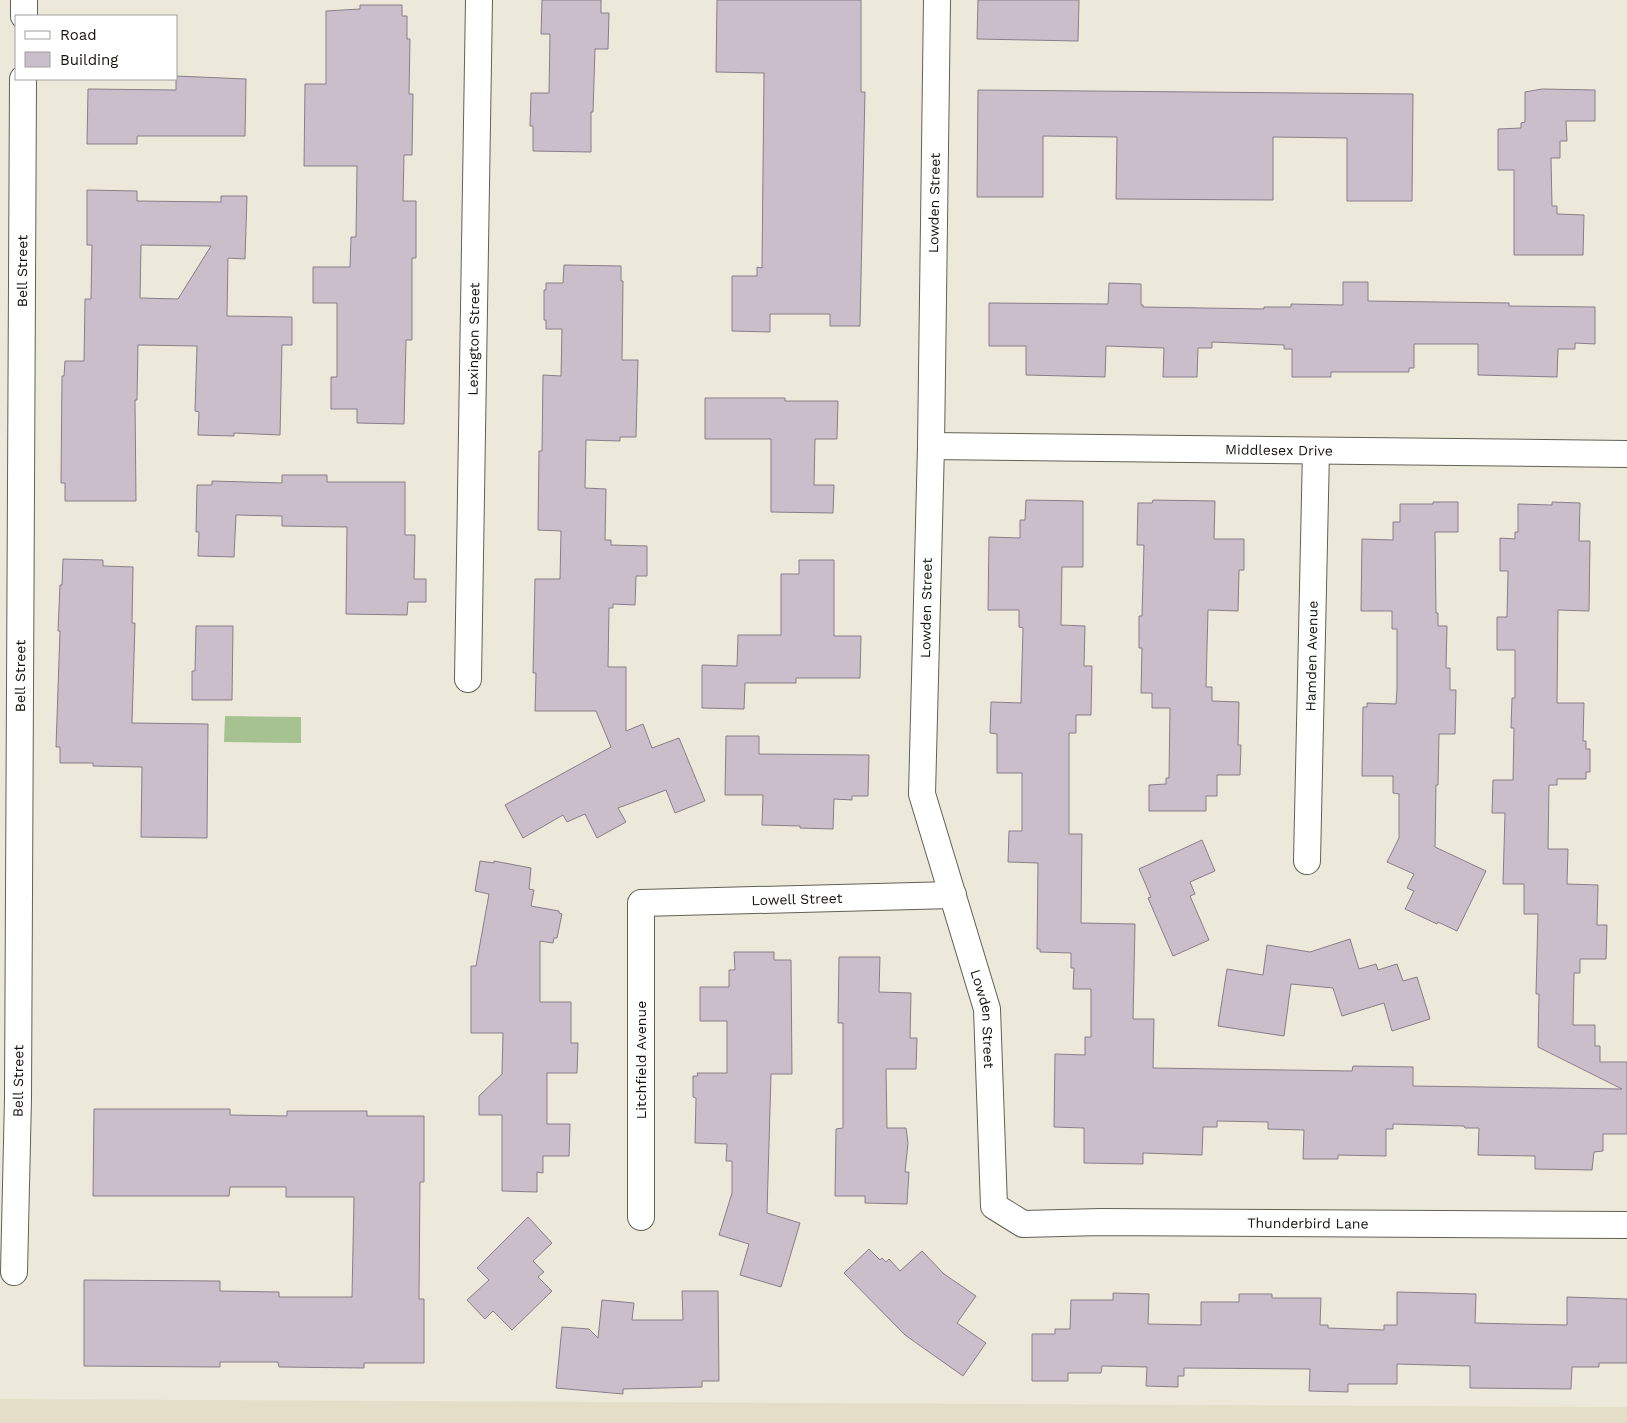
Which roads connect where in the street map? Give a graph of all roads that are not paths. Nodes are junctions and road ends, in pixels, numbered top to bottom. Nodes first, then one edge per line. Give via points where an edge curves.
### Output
1 (24, 0) edge
2 (479, 0) edge
3 (937, 0) edge
4 (24, 15) edge
5 (23, 80) edge
6 (931, 446) junction
7 (1316, 451) junction
8 (1627, 454) edge
9 (468, 679) dead end
10 (1307, 861) dead end
11 (953, 895) junction
12 (641, 903) joint
13 (994, 1206) joint
14 (640, 1217) dead end
15 (1627, 1225) edge
16 (14, 1272) dead end

1 - 4 street
2 - 9 street, Lexington Street
3 - 6 street, Lowden Street
5 - 16 street, Bell Street via 18,1088
6 - 7 street, Middlesex Drive
6 - 11 street, Lowden Street via 922,794
7 - 8 street, Middlesex Drive
7 - 10 street, Hamden Avenue
11 - 12 street, Lowell Street
11 - 13 street, Lowden Street via 987,1009
12 - 14 street, Litchfield Avenue
13 - 15 street, Thunderbird Lane via 1023,1224

